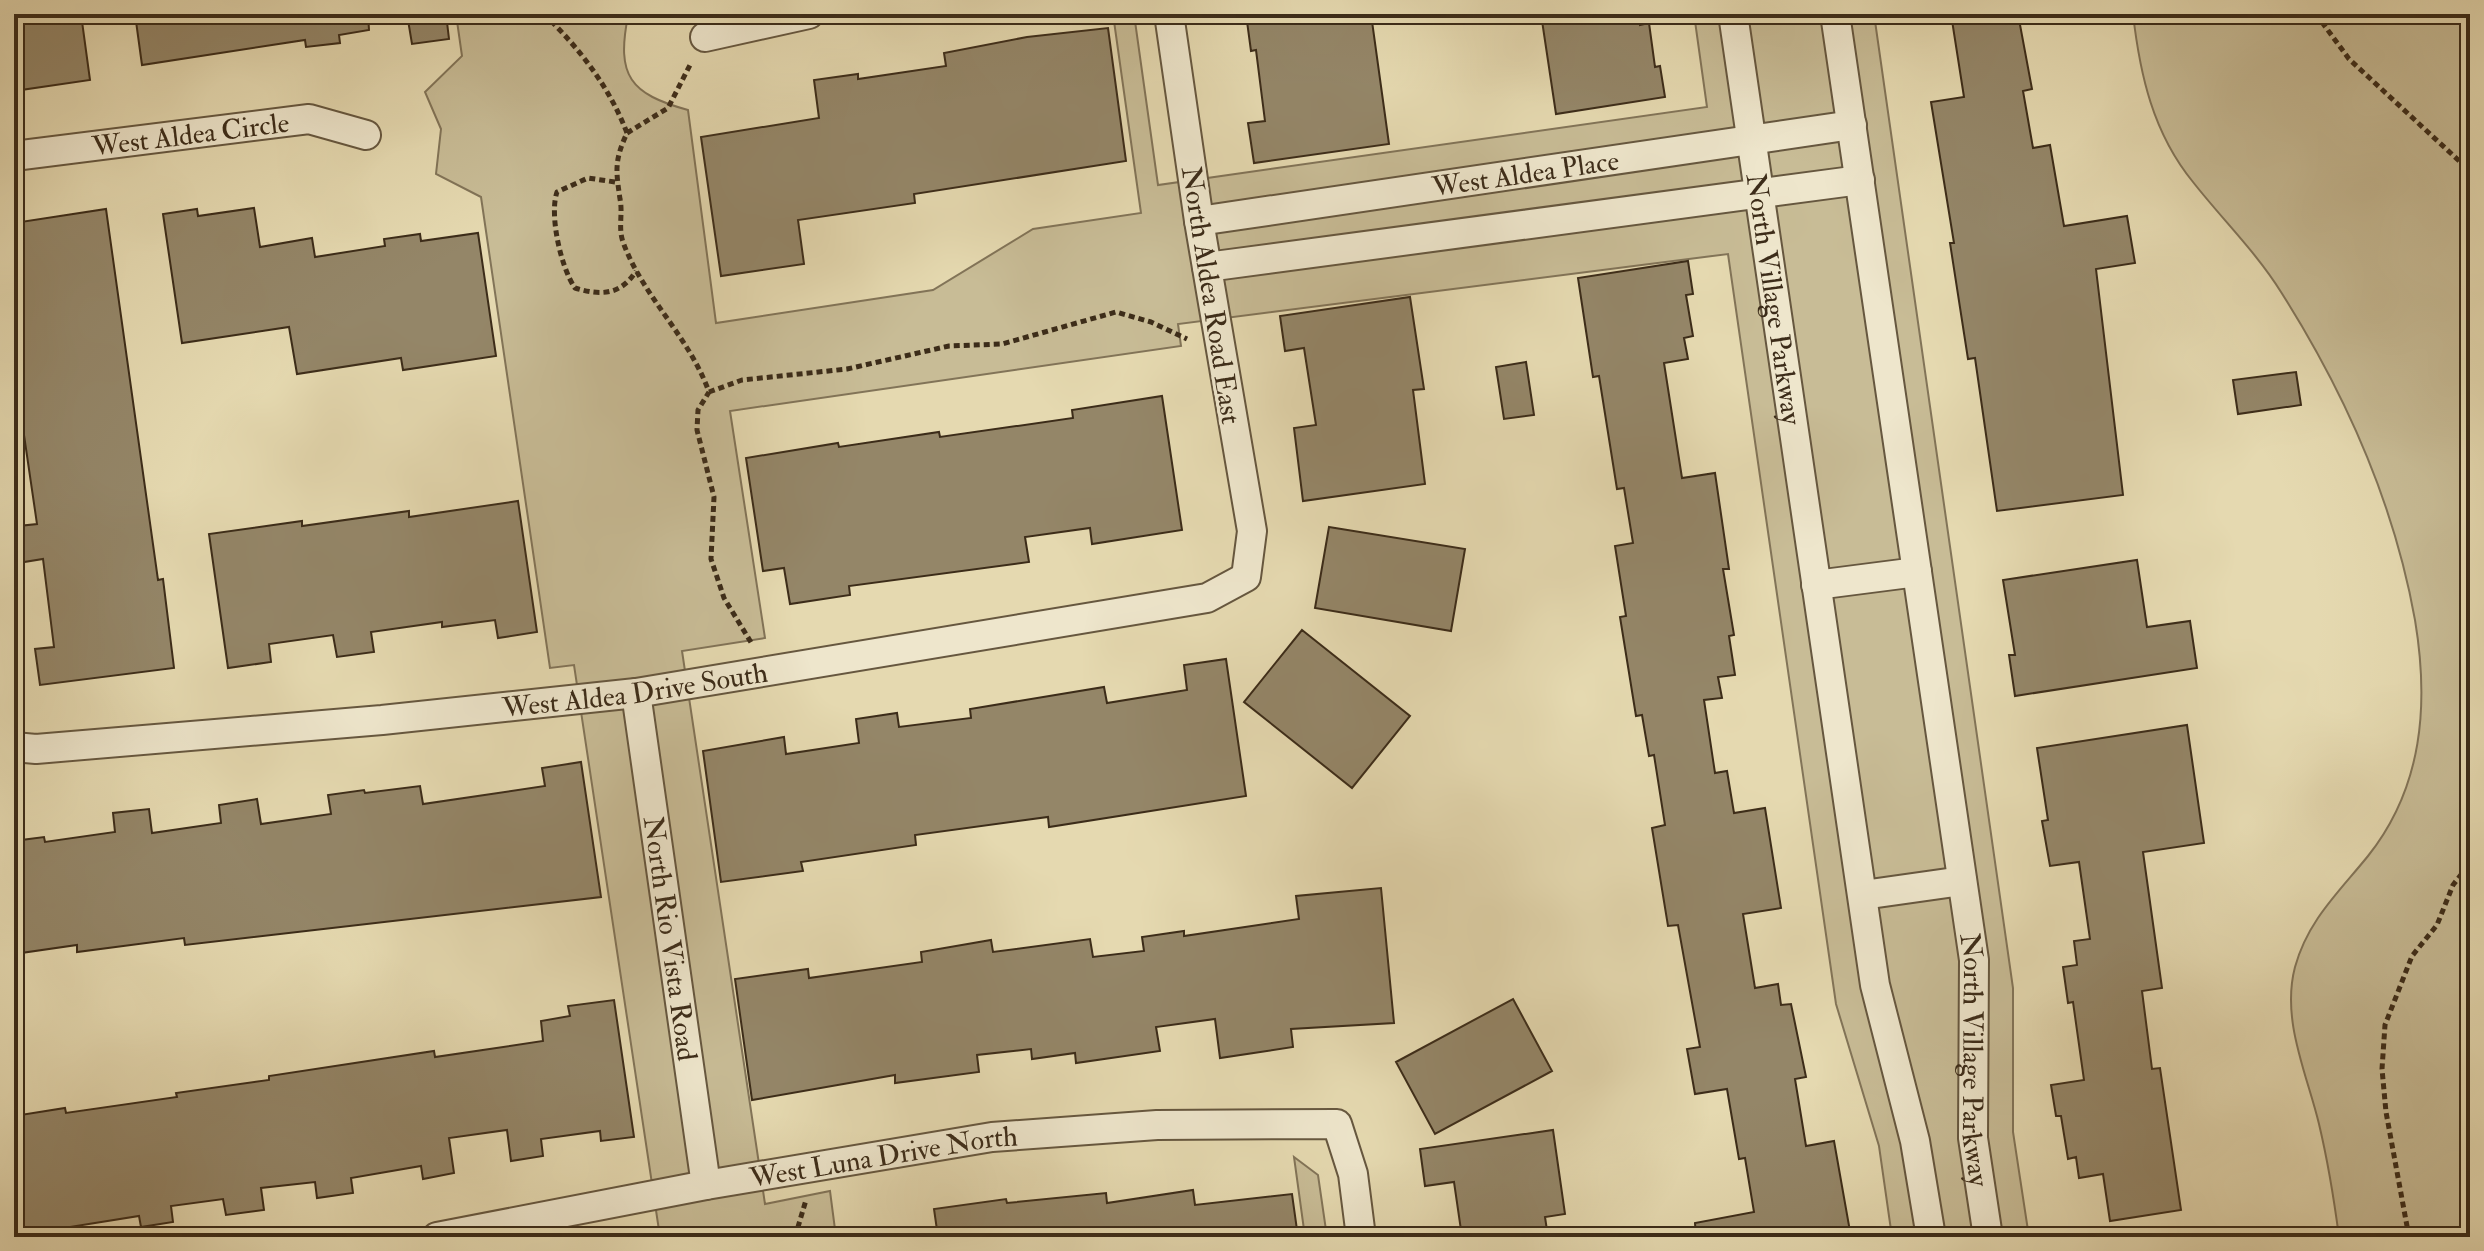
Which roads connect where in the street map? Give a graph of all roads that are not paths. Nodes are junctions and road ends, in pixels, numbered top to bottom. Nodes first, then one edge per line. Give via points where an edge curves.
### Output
1 (809, 14) edge
2 (1169, 14) edge
3 (1733, 14) edge
4 (1835, 14) edge
5 (705, 37) road end
6 (1852, 125) junction
7 (366, 135) dead end
8 (1751, 139) junction
9 (14, 156) edge
10 (1860, 180) junction
11 (1759, 194) junction
12 (1199, 221) junction
13 (1207, 267) junction
14 (1917, 572) junction
15 (1246, 577) joint
16 (1816, 585) junction
17 (636, 693) junction
18 (14, 747) edge
19 (1962, 881) junction
20 (1863, 895) junction
21 (706, 1185) junction
22 (437, 1237) edge
23 (1361, 1237) edge
24 (1931, 1237) edge
25 (1988, 1237) edge

1 - 5 street
2 - 12 street, North Aldea Road East
3 - 8 street, North Village Parkway
4 - 6 street, North Village Parkway
6 - 8 street, West Aldea Place
6 - 10 street, North Village Parkway
7 - 9 street, West Aldea Circle via 309,119
8 - 11 street, North Village Parkway
8 - 12 street, West Aldea Place
10 - 11 street, West Aldea Place
10 - 14 street, North Village Parkway
11 - 13 street, West Aldea Place
11 - 16 street, North Village Parkway
12 - 13 street, North Aldea Road East
13 - 15 street, North Aldea Road East via 1252,531
14 - 16 street
14 - 19 street, North Village Parkway
15 - 17 street, West Aldea Drive South via 1207,598
16 - 20 street, North Village Parkway
17 - 18 street, West Aldea Drive South via 382,720
17 - 21 street, North Rio Vista Road
19 - 20 street
19 - 25 street, North Village Parkway via 1974,960 1973,1138
20 - 24 street, North Village Parkway via 1875,985 1915,1141
21 - 22 street, West Luna Drive North
21 - 23 street, West Luna Drive North via 992,1137 1157,1125 1337,1124 1353,1174

